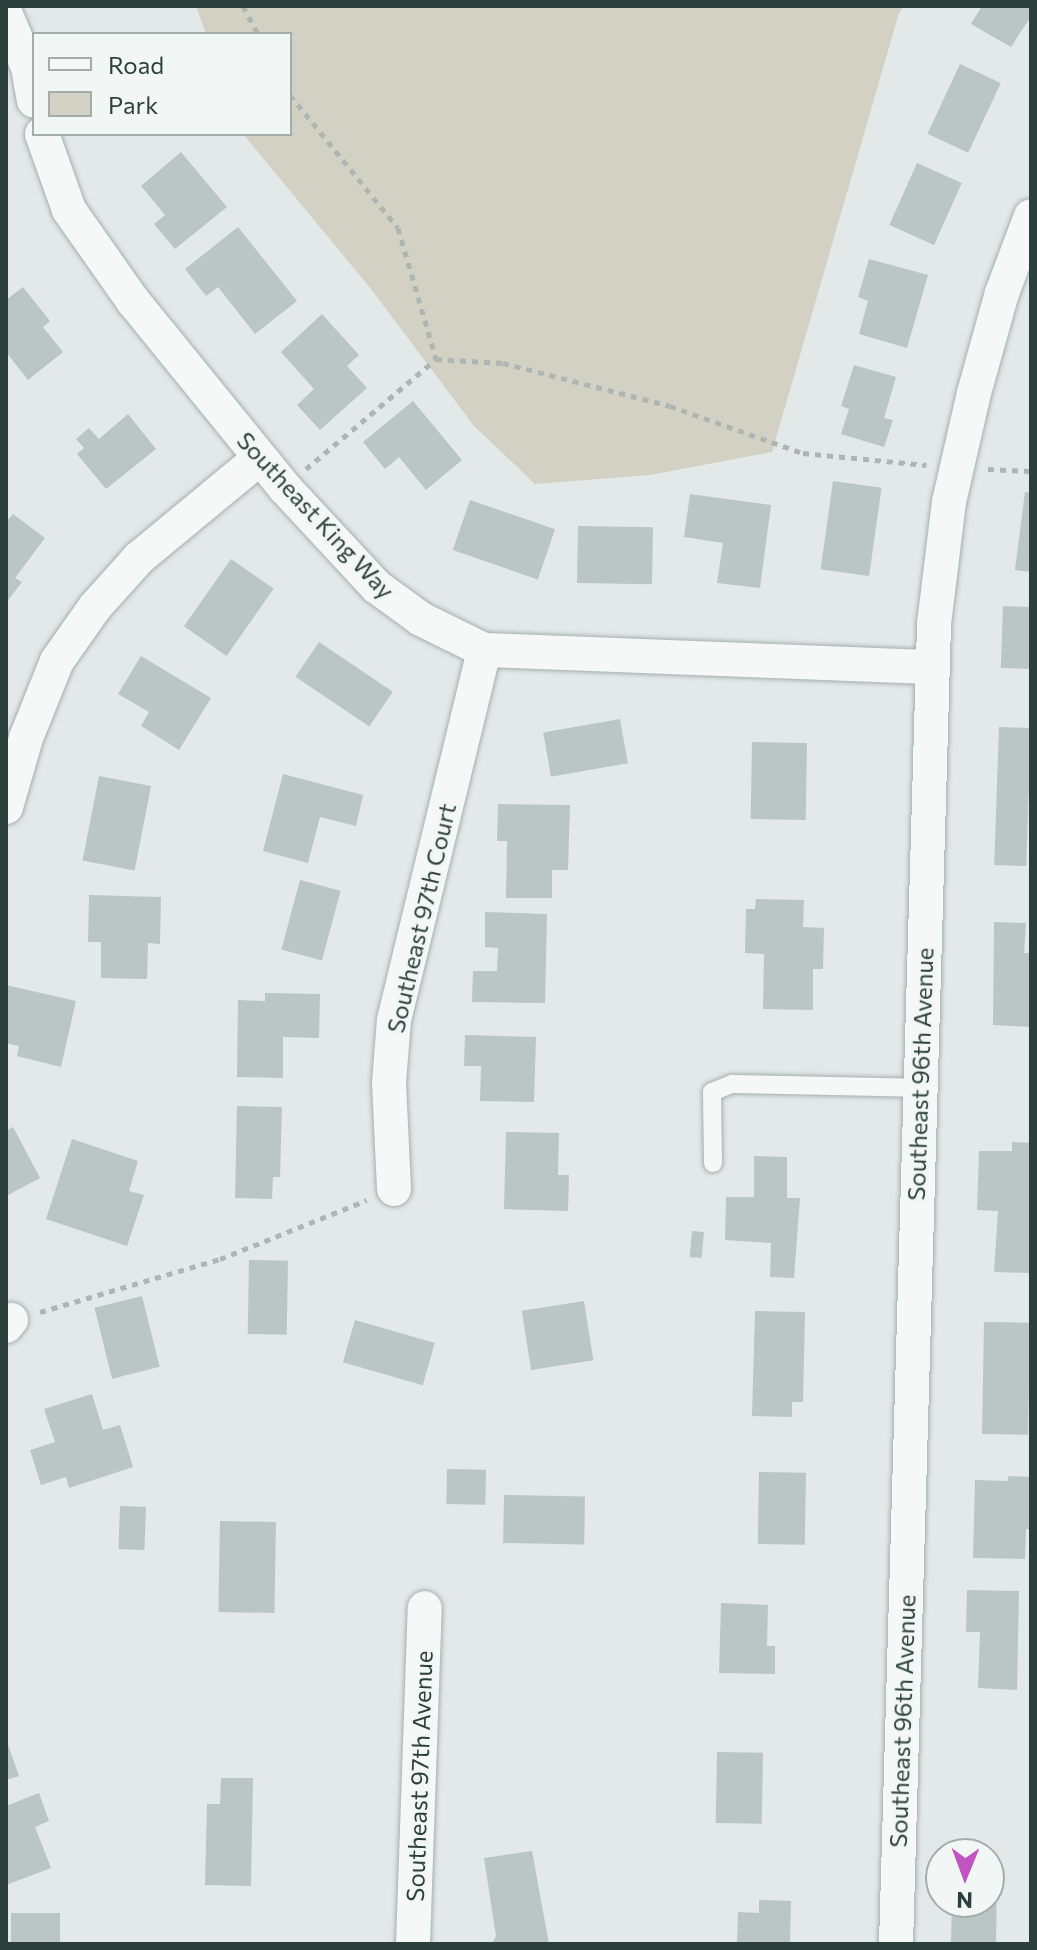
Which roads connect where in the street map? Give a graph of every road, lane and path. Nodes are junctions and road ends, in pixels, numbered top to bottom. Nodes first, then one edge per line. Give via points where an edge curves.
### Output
1 (243, 6) edge
2 (6, 15) edge
3 (257, 32) edge
4 (32, 89) edge
5 (292, 97) edge
6 (43, 136) edge
7 (1031, 216) edge
8 (436, 359) junction
9 (260, 458) junction
10 (957, 468) junction
11 (1031, 471) edge
12 (284, 487) junction
13 (484, 650) junction
14 (931, 667) junction
15 (6, 807) edge
16 (919, 1088) junction
17 (713, 1163) dead end
18 (394, 1189) joint
19 (9, 1323) edge
20 (425, 1608) dead end
21 (413, 1944) edge
22 (896, 1944) edge

1 - 3 path
2 - 4 street
5 - 8 path via 398,228
6 - 9 street, Southeast King Way via 69,210 86,236
7 - 10 street, Southeast 96th Avenue via 1002,293
8 - 10 path via 503,363 654,402 803,453
8 - 12 path
9 - 12 street, Southeast King Way
9 - 15 street via 139,558 95,607 57,661
10 - 11 path
10 - 14 street, Southeast 96th Avenue
12 - 13 street, Southeast King Way via 387,595 421,619
13 - 14 street, Southeast King Way
13 - 18 street, Southeast 97th Court via 394,1020 389,1097
14 - 16 street, Southeast 96th Avenue
16 - 17 lane via 732,1084 712,1092
16 - 22 street, Southeast 96th Avenue
18 - 19 path via 220,1259
20 - 21 street, Southeast 97th Avenue

